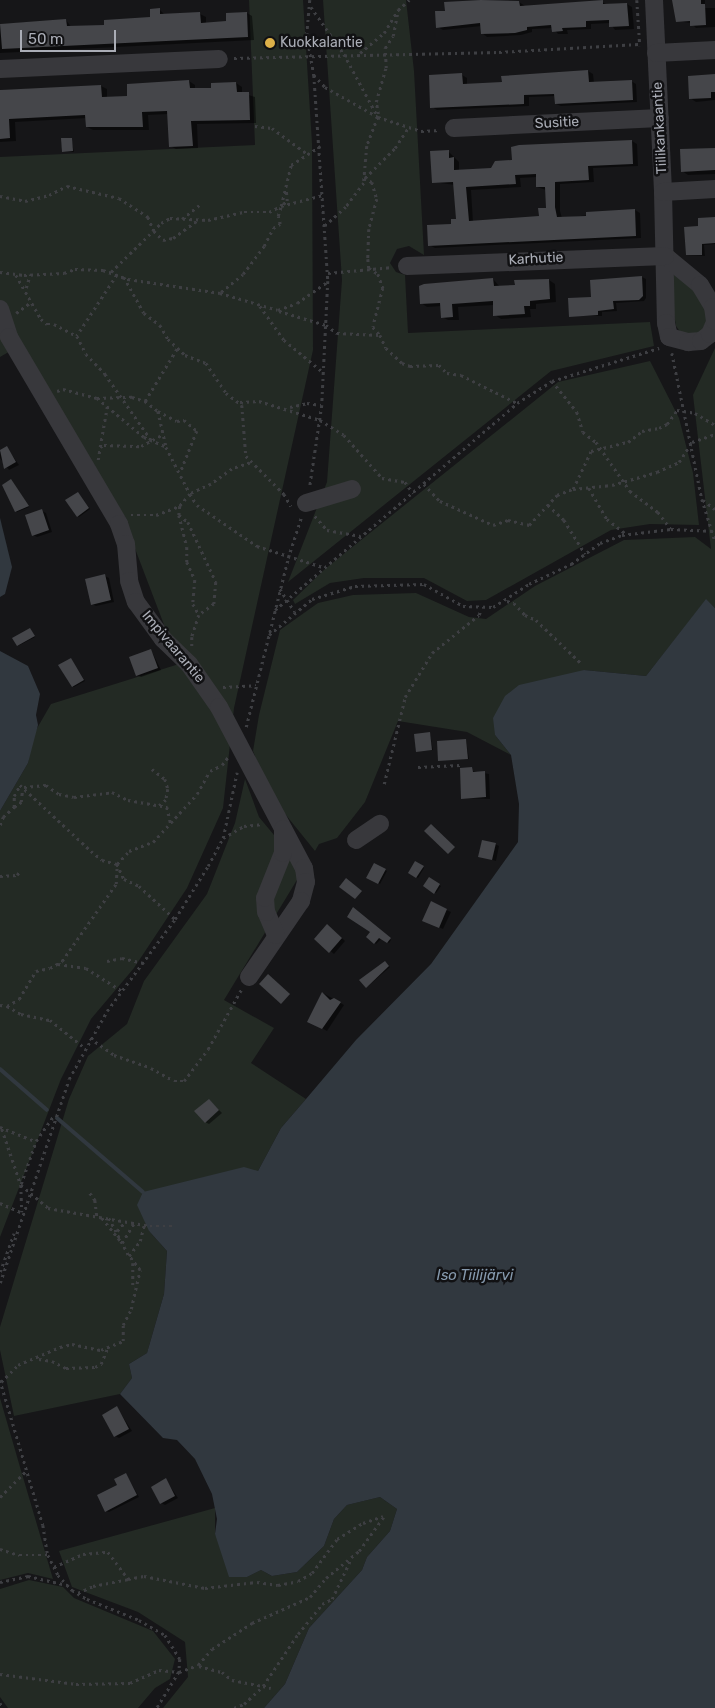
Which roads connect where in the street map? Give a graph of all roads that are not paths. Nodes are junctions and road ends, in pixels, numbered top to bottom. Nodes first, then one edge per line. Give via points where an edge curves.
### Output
1 (654, 0) edge
2 (715, 50) edge
3 (656, 53) junction
4 (219, 58) road end
5 (0, 69) edge
6 (660, 118) junction
7 (454, 128) road end
8 (715, 189) edge
9 (663, 192) junction
10 (665, 256) junction
11 (406, 266) road end
12 (0, 309) edge
13 (715, 322) edge
14 (352, 489) dead end
15 (303, 511) road end
16 (380, 824) dead end
17 (281, 825) junction
18 (356, 840) dead end
19 (276, 935) junction
20 (249, 977) road end

1 - 3 street, Tiilikankaantie
2 - 3 street
3 - 6 street, Tiilikankaantie
4 - 5 street
6 - 7 street, Susitie
6 - 9 street, Tiilikankaantie
8 - 9 street
9 - 10 street, Tiilikankaantie
10 - 11 street, Karhutie
10 - 13 street via 700,285 713,307
10 - 13 street, Tiilikankaantie via 666,323 670,341 701,341 710,334
12 - 17 street, Impivaarantie via 9,337 111,509 126,544 129,581 136,602 163,639 204,684
14 - 15 street
16 - 18 street
17 - 19 street via 283,853 265,898 266,912
17 - 19 street, Impivaarantie via 298,852 306,882 301,901
19 - 20 street, Impivaarantie

